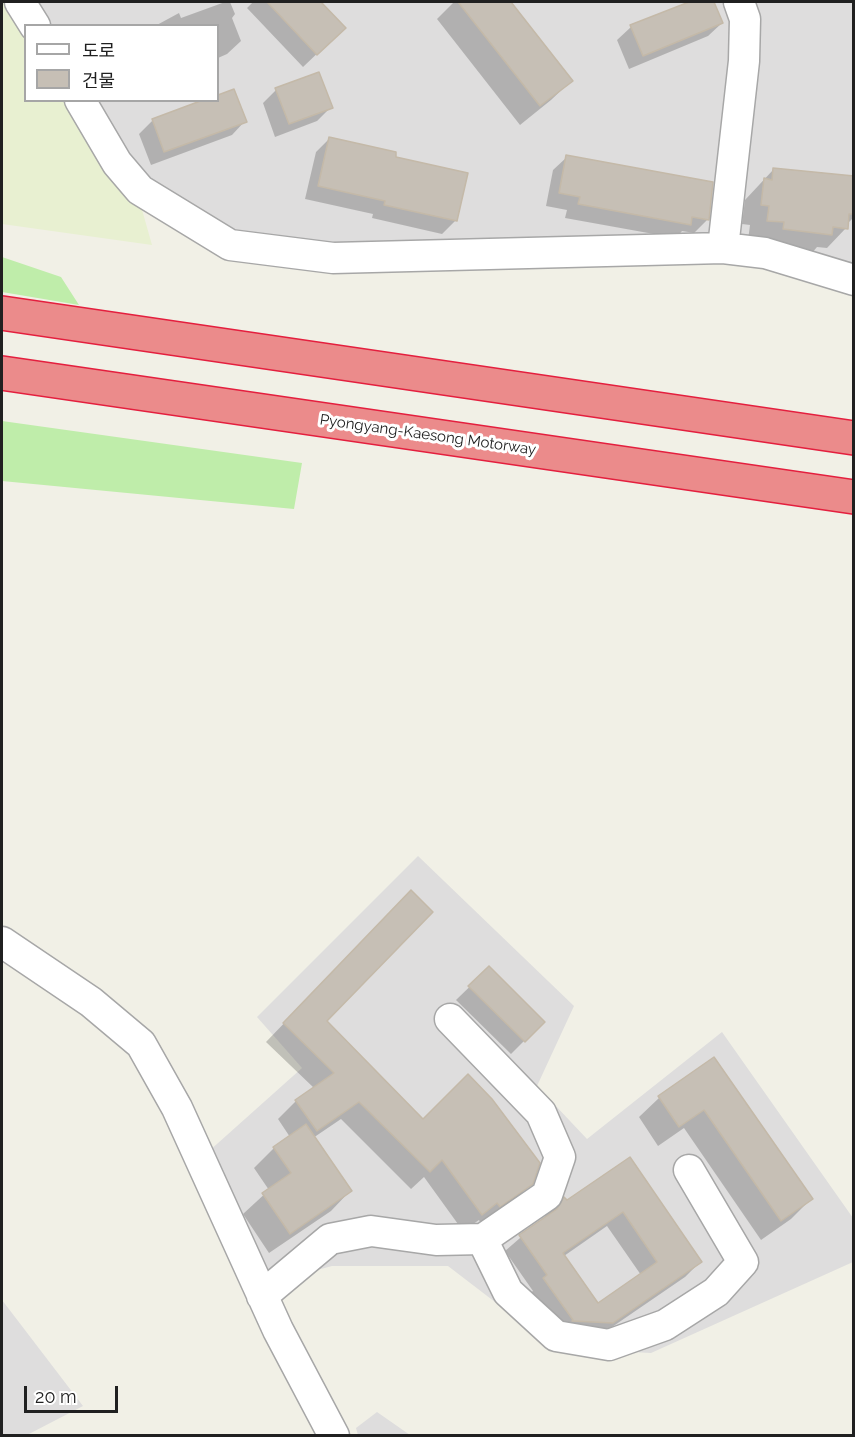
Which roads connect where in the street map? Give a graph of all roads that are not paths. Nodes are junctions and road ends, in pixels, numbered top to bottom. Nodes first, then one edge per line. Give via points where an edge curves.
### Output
1 (20, 2) edge
2 (740, 2) edge
3 (34, 24) edge
4 (81, 102) edge
5 (723, 248) junction
6 (854, 280) edge
7 (2, 314) edge
8 (2, 373) edge
9 (854, 438) edge
10 (854, 497) edge
11 (2, 942) edge
12 (450, 1019) dead end
13 (689, 1170) dead end
14 (482, 1239) junction
15 (262, 1296) junction
16 (334, 1436) edge

1 - 3 street
2 - 5 street via 745,19 744,61
4 - 5 street via 117,163 140,190 230,245 333,258
5 - 6 street via 765,253
7 - 9 highway
8 - 10 highway, Pyongyang-Kaesong Motorway
11 - 15 street via 91,1002 141,1044 177,1108
12 - 14 street via 541,1113 560,1157 547,1195
13 - 14 street via 743,1262 717,1292 664,1325 609,1345 556,1336 508,1292
14 - 15 street via 436,1240 371,1231 330,1239
15 - 16 street

